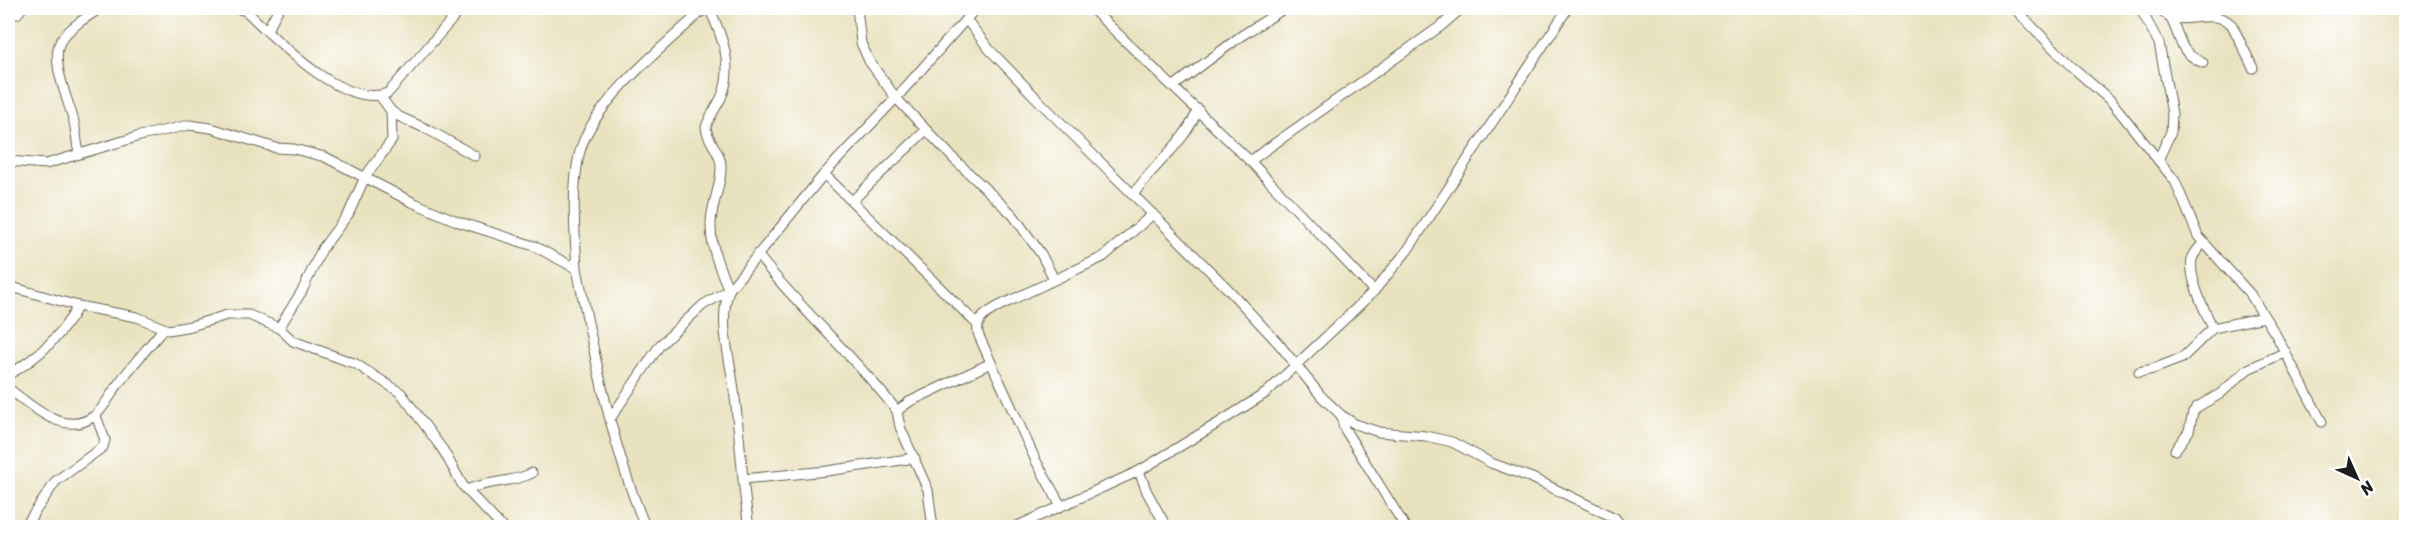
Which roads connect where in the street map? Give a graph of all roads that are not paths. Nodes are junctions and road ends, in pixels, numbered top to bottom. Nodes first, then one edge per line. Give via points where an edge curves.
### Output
1 (22, 8) edge
2 (101, 8) edge
3 (236, 8) edge
4 (279, 8) edge
5 (462, 8) edge
6 (707, 8) edge
7 (857, 8) edge
8 (976, 8) edge
9 (1108, 8) edge
10 (1285, 8) edge
11 (1462, 8) edge
12 (1568, 8) edge
13 (2014, 8) edge
14 (2140, 8) edge
15 (2158, 8) edge
16 (1093, 9) edge
17 (8, 14) edge
18 (2171, 18) junction
19 (966, 19) junction
20 (267, 30) junction
21 (2203, 63) dead end
22 (2253, 68) dead end
23 (1174, 86) junction
24 (380, 96) junction
25 (896, 98) junction
26 (1198, 110) junction
27 (391, 111) junction
28 (926, 130) junction
29 (79, 154) junction
30 (475, 156) dead end
31 (2158, 160) junction
32 (8, 161) edge
33 (1250, 161) junction
34 (824, 174) junction
35 (365, 177) junction
36 (1134, 194) junction
37 (852, 201) junction
38 (1153, 214) junction
39 (2203, 243) junction
40 (757, 254) junction
41 (577, 269) junction
42 (1054, 279) junction
43 (8, 285) edge
44 (729, 290) junction
45 (1374, 291) junction
46 (78, 306) junction
47 (2264, 317) junction
48 (977, 324) junction
49 (279, 328) junction
50 (2213, 328) junction
51 (164, 329) junction
52 (2286, 352) junction
53 (991, 363) junction
54 (1295, 364) junction
55 (2139, 372) dead end
56 (8, 375) edge
57 (8, 388) edge
58 (897, 411) junction
59 (1341, 415) junction
60 (96, 416) junction
61 (610, 419) junction
62 (2322, 422) dead end
63 (2175, 450) dead end
64 (915, 458) junction
65 (1139, 471) junction
66 (532, 473) dead end
67 (743, 479) junction
68 (467, 490) junction
69 (1061, 506) junction
70 (24, 528) edge
71 (503, 528) edge
72 (646, 528) edge
73 (749, 528) edge
74 (933, 528) edge
75 (1013, 528) edge
76 (1167, 528) edge
77 (1406, 528) edge
78 (1623, 528) edge

1 - 17 street via 17,14
2 - 29 street via 70,30 57,51
3 - 20 street via 246,11
4 - 20 street
5 - 24 street via 395,86
6 - 41 street via 618,89 588,133 579,154 574,193
6 - 44 street via 718,26 727,61 727,80 706,128 722,163 710,225 717,262
7 - 25 street via 861,43
8 - 19 street
9 - 16 street
10 - 23 street
11 - 33 street
12 - 45 street via 1407,251
13 - 31 street via 2111,101
14 - 31 street via 2159,43 2172,114 2171,132
15 - 18 street
16 - 23 street
18 - 21 street via 2182,49
18 - 22 street via 2227,20
19 - 25 street
19 - 36 street via 989,49
20 - 24 street via 299,61 328,80 370,97
23 - 26 street
24 - 27 street
25 - 28 street
25 - 34 street
26 - 33 street
26 - 36 street via 1189,130
27 - 30 street
27 - 35 street via 392,140
28 - 37 street
28 - 42 street via 1013,215
29 - 32 street via 46,164
29 - 35 street via 189,125 276,148 312,152
31 - 39 street via 2175,181
33 - 45 street
34 - 37 street
34 - 40 street
35 - 41 street via 412,202 534,246
35 - 49 street via 354,205 322,249
36 - 38 street
37 - 48 street
38 - 42 street via 1103,257
38 - 54 street
39 - 47 street via 2250,294
39 - 50 street via 2193,256 2191,268
40 - 44 street
40 - 58 street via 775,278 866,371
41 - 61 street
42 - 48 street via 985,314
43 - 46 street
44 - 61 street via 703,305 660,345
44 - 67 street via 724,323
45 - 54 street
46 - 51 street via 137,317
46 - 56 street via 53,343
47 - 50 street
47 - 52 street
48 - 53 street
49 - 51 street via 260,318 239,314
49 - 68 street via 293,341 356,364 401,393 433,434
50 - 55 street via 2182,358
51 - 60 street
52 - 62 street
52 - 63 street via 2248,369 2220,394 2197,406 2189,431
53 - 58 street
53 - 69 street
54 - 59 street
54 - 65 street via 1266,393
57 - 60 street via 55,420 82,422
58 - 64 street
59 - 77 street via 1344,428
59 - 78 street via 1379,432 1452,442 1615,518
60 - 70 street via 105,440 103,447 56,481
61 - 72 street
64 - 67 street
64 - 74 street via 928,490
65 - 69 street
65 - 76 street
66 - 68 street
67 - 73 street
68 - 71 street
69 - 75 street

